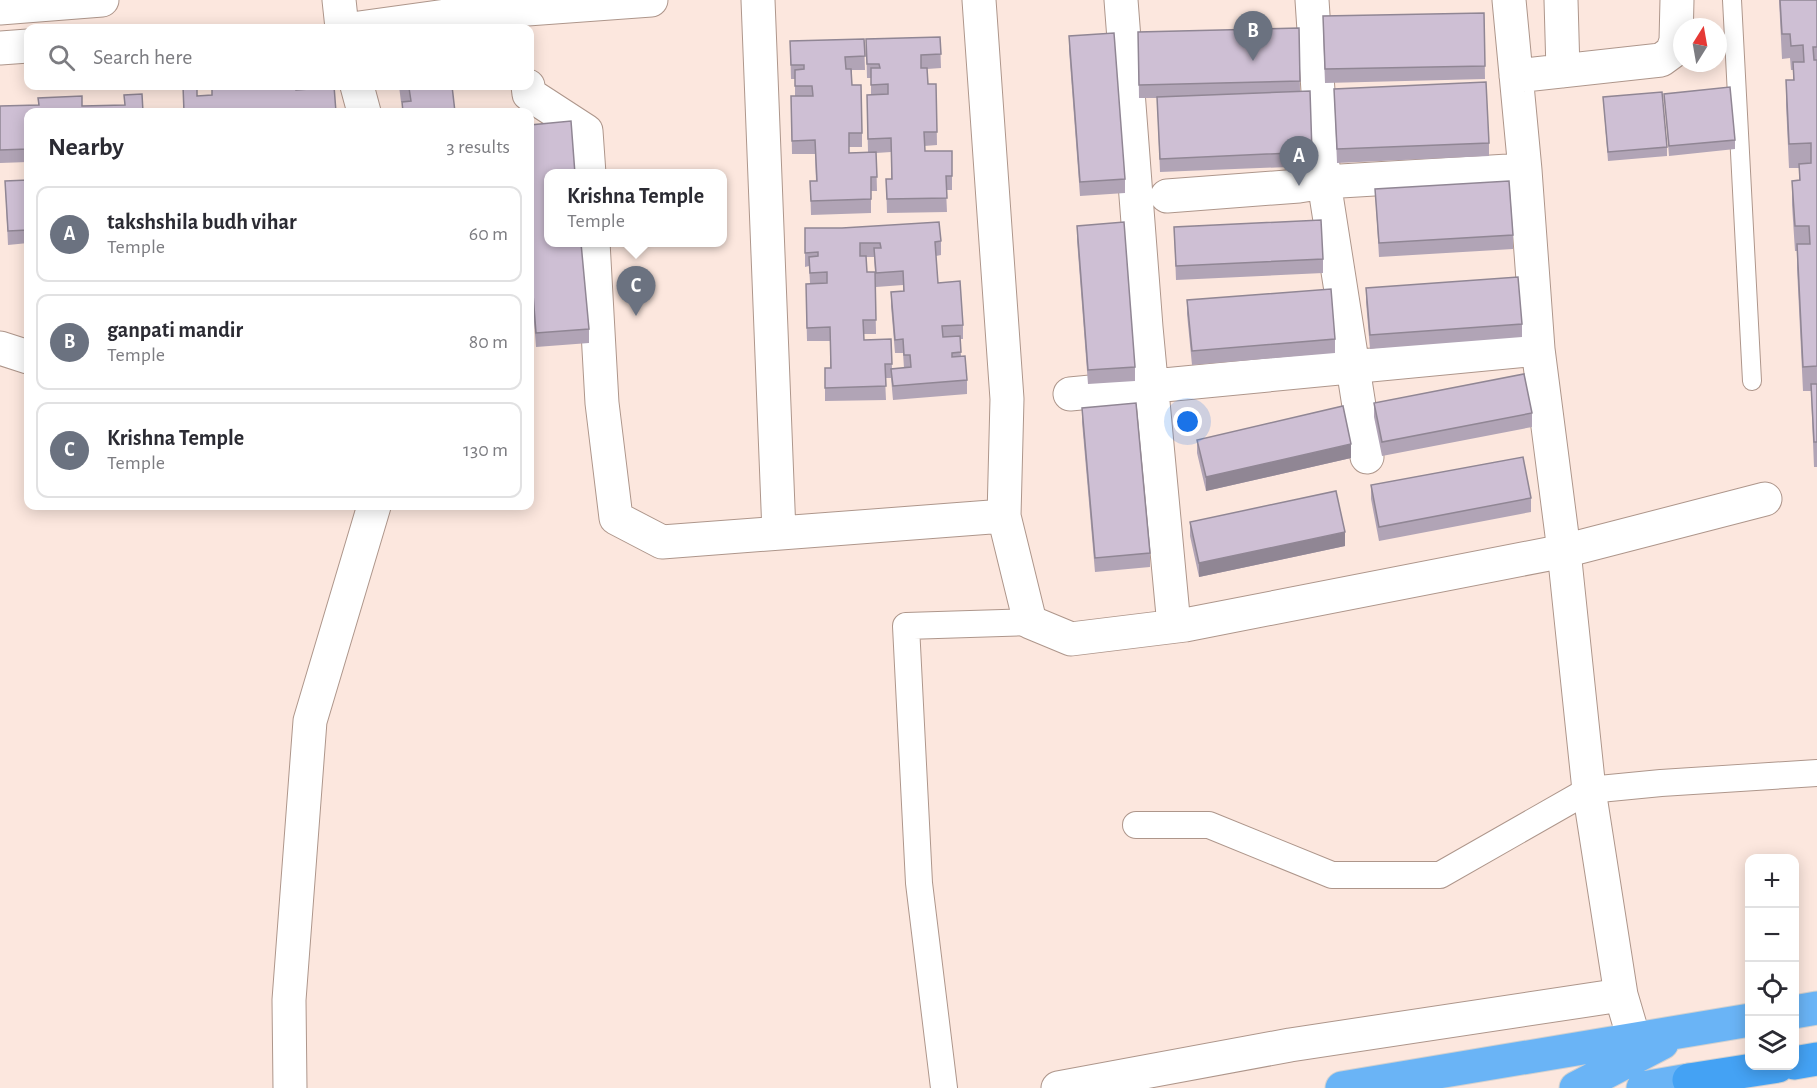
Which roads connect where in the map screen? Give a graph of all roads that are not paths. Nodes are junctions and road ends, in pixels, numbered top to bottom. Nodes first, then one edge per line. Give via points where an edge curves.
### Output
1 (102, 0) edge
2 (339, 0) edge
3 (651, 0) edge
4 (758, 0) edge
5 (979, 0) edge
6 (1121, 0) edge
7 (1312, 0) edge
8 (1509, 0) edge
9 (1561, 0) edge
10 (1677, 0) edge
11 (1732, 0) edge
12 (0, 8) edge
13 (60, 16) edge
14 (526, 19) edge
15 (342, 24) edge
16 (388, 24) edge
17 (24, 46) edge
18 (0, 48) edge
19 (1563, 71) junction
20 (1516, 76) junction
21 (358, 90) edge
22 (528, 90) edge
23 (363, 108) edge
24 (589, 169) edge
25 (1525, 170) junction
26 (1324, 182) junction
27 (1167, 196) dead end
28 (593, 247) edge
29 (0, 348) edge
30 (1538, 349) junction
31 (24, 356) edge
32 (1352, 367) junction
33 (1752, 381) dead end
34 (1152, 385) junction
35 (1070, 394) dead end
36 (1366, 457) dead end
37 (1766, 499) dead end
38 (373, 510) edge
39 (1005, 516) junction
40 (779, 533) junction
41 (1564, 551) junction
42 (1030, 622) junction
43 (1174, 626) junction
44 (1817, 773) edge
45 (1589, 790) junction
46 (1136, 825) dead end
47 (1620, 994) junction
48 (1817, 1008) edge
49 (1799, 1011) edge
50 (1745, 1021) edge
51 (1688, 1030) junction
52 (1634, 1039) junction
53 (1817, 1059) edge
54 (1799, 1062) edge
55 (1748, 1070) edge
56 (290, 1088) edge
57 (944, 1088) edge
58 (1058, 1088) edge
59 (1342, 1088) edge
60 (1576, 1088) edge
61 (1643, 1088) edge

1 - 13 street
2 - 15 street
3 - 14 street
4 - 40 street
5 - 39 street via 1007,399
6 - 34 street
7 - 26 street
8 - 20 street
9 - 19 street
10 - 19 street via 1676,41 1672,52 1661,60
11 - 33 lane
12 - 13 street
14 - 16 street via 461,14
17 - 18 street
19 - 20 street
20 - 25 street
21 - 23 street
22 - 24 street via 586,131
25 - 26 street
25 - 30 street
26 - 27 street
26 - 32 street
28 - 40 street via 602,403 616,518 662,542
29 - 31 street
30 - 32 street
30 - 41 street
32 - 34 street
32 - 36 street
34 - 35 street
34 - 43 street
37 - 41 street
38 - 56 street via 310,721 289,1000
39 - 40 street
39 - 42 street
41 - 43 street
41 - 45 street
42 - 43 street via 1071,639
42 - 57 street via 906,626 919,883
44 - 45 street
45 - 46 street via 1440,875 1332,875 1209,825
45 - 47 street
47 - 52 street
47 - 58 street via 1290,1045
48 - 49 highway
50 - 51 highway
51 - 52 highway
51 - 60 highway
52 - 59 highway
53 - 54 highway
55 - 61 highway

